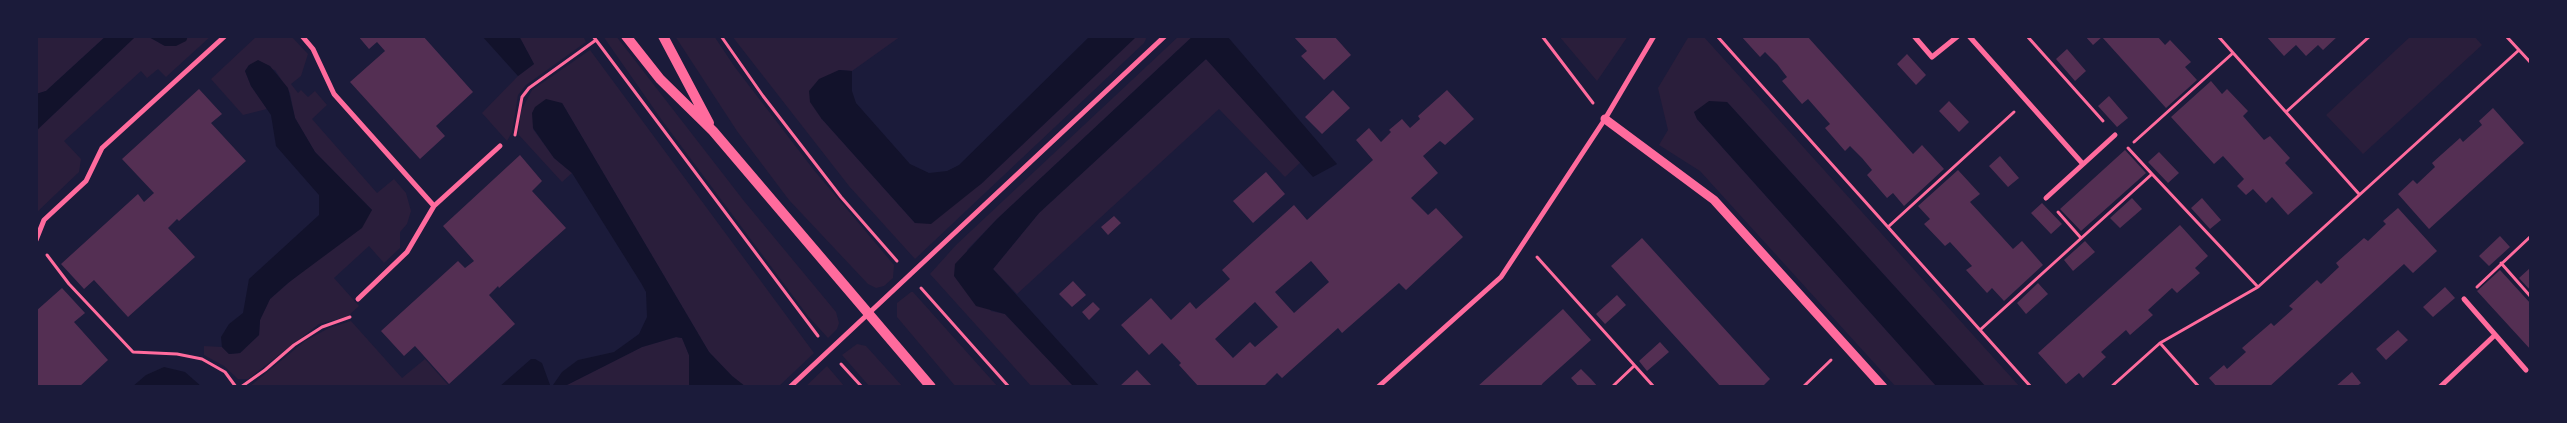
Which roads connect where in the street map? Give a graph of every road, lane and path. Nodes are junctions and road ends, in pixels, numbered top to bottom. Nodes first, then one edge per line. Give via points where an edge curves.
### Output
1 (225, 36) edge
2 (302, 36) edge
3 (593, 36) edge
4 (626, 36) edge
5 (663, 36) edge
6 (721, 36) edge
7 (1166, 36) edge
8 (1542, 36) edge
9 (1654, 36) edge
10 (1717, 36) edge
11 (1914, 36) edge
12 (1958, 36) edge
13 (1969, 36) edge
14 (2027, 36) edge
15 (2218, 36) edge
16 (2370, 36) edge
17 (2506, 36) edge
18 (596, 40) junction
19 (2519, 50) junction
20 (2233, 53) junction
21 (2531, 63) edge
22 (2027, 100) junction
23 (2286, 112) junction
24 (1605, 119) junction
25 (713, 131) junction
26 (2116, 135) junction
27 (500, 146) joint
28 (2128, 147) junction
29 (2082, 163) junction
30 (2152, 174) junction
31 (2359, 194) junction
32 (2046, 198) joint
33 (434, 206) junction
34 (1888, 226) junction
35 (2531, 236) edge
36 (2081, 238) junction
37 (36, 240) edge
38 (1524, 243) junction
39 (42, 249) dead end
40 (2501, 264) junction
41 (910, 275) junction
42 (2258, 287) junction
43 (2531, 297) edge
44 (358, 299) joint
45 (2464, 300) joint
46 (868, 313) junction
47 (1980, 330) junction
48 (2495, 335) junction
49 (2160, 343) junction
50 (1845, 345) junction
51 (829, 350) junction
52 (1634, 366) junction
53 (2526, 370) dead end
54 (236, 387) edge
55 (241, 387) edge
56 (790, 387) edge
57 (862, 387) edge
58 (931, 387) edge
59 (1009, 387) edge
60 (1378, 387) edge
61 (1612, 387) edge
62 (1654, 387) edge
63 (1802, 387) edge
64 (1883, 387) edge
65 (2032, 387) edge
66 (2111, 387) edge
67 (2199, 387) edge
68 (2440, 387) edge

1 - 37 street via 102,148 86,181 44,220
2 - 33 street via 313,49 334,94
3 - 18 path
4 - 25 main road via 660,79
5 - 25 main road
6 - 41 path via 841,197
7 - 41 street
8 - 24 path
9 - 24 street
10 - 34 path
11 - 12 street via 1932,58
13 - 22 street
14 - 26 path
15 - 20 path
16 - 23 path
17 - 19 path
18 - 27 path via 529,88 522,97 514,140
18 - 51 path
19 - 21 path
19 - 31 path
20 - 23 path
20 - 28 path
22 - 29 street
22 - 34 path
23 - 31 path
24 - 38 street
24 - 50 street via 1714,200
25 - 46 main road
26 - 28 path
26 - 29 street
27 - 33 street
28 - 30 path
29 - 32 street
30 - 36 path
30 - 42 path
31 - 42 path
32 - 36 path
33 - 44 street via 407,252
34 - 47 path
35 - 40 path
36 - 47 path
38 - 52 path
38 - 60 street via 1501,277
39 - 54 path via 69,284 133,352 202,359 225,372
40 - 43 path
40 - 45 path
41 - 46 street
41 - 59 path
42 - 49 path
44 - 55 path via 354,316 315,332 294,345
45 - 48 street
46 - 51 street
46 - 58 main road
47 - 65 path
48 - 53 street
48 - 68 street
49 - 66 path
49 - 67 path
50 - 63 path
50 - 64 street
51 - 56 street
51 - 57 path
52 - 61 path
52 - 62 path

